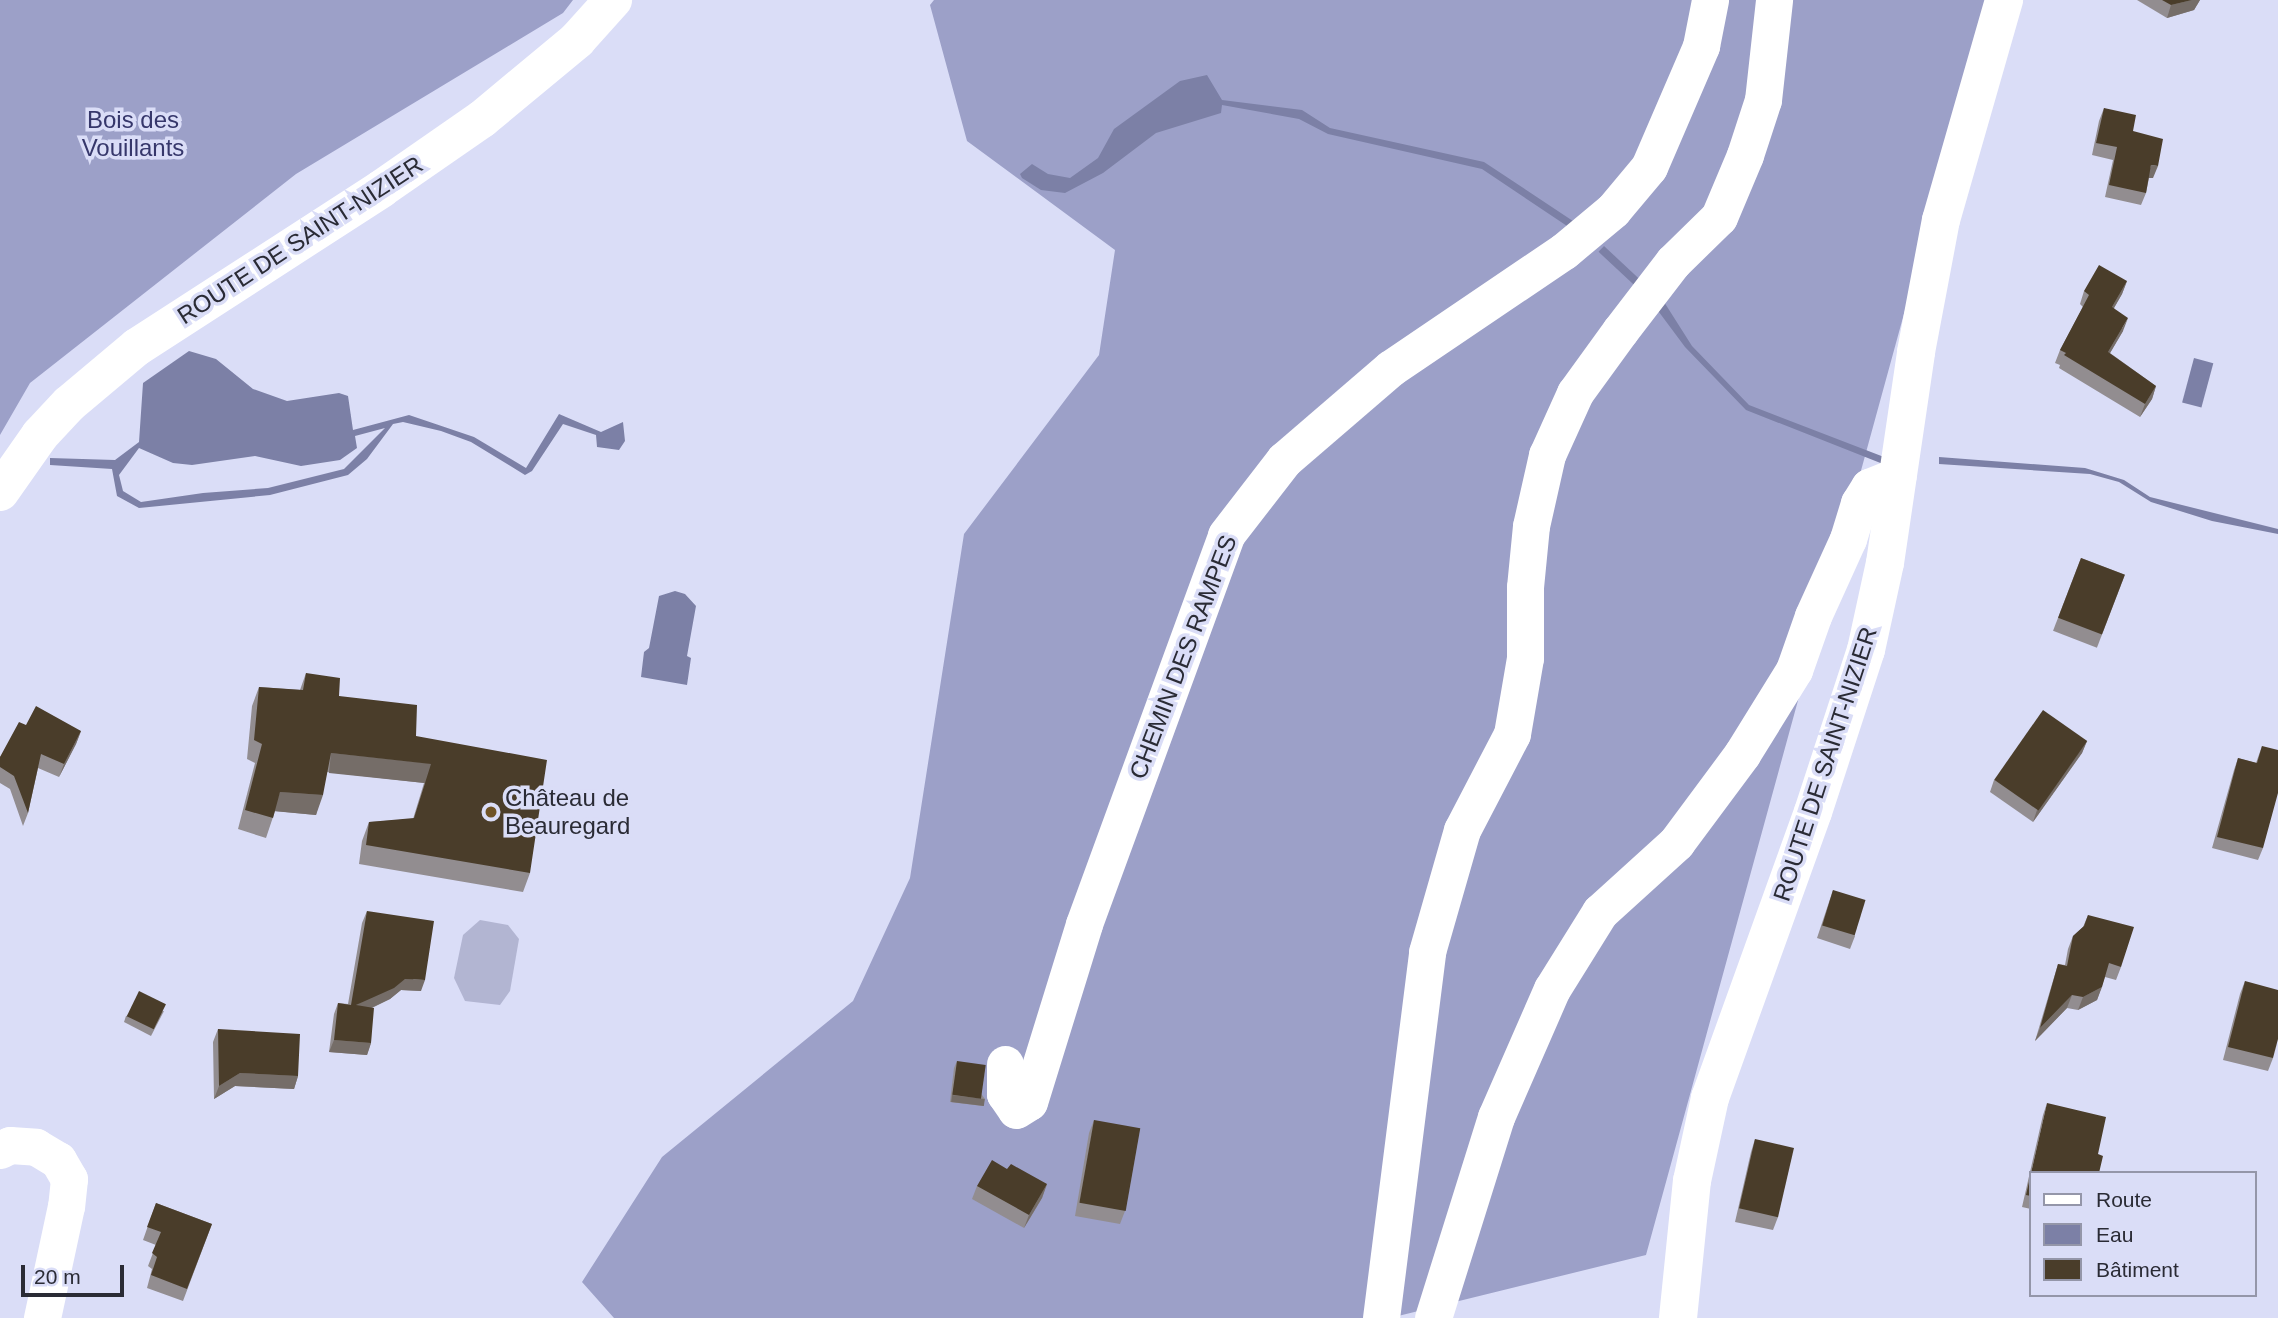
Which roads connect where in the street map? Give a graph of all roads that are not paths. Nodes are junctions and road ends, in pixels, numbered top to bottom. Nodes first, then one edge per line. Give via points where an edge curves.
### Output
1 (613, 0) edge
2 (1710, 0) edge
3 (1774, 0) edge
4 (2004, 0) edge
5 (1898, 475) junction
6 (0, 492) edge
7 (1005, 1064) dead end
8 (0, 1150) edge
9 (42, 1318) edge
10 (1381, 1318) edge
11 (1433, 1318) edge
12 (1678, 1318) edge

1 - 6 main road, ROUTE DE SAINT-NIZIER via 577,40 482,119 137,347 40,435
2 - 7 street, CHEMIN DES RAMPES via 1701,46 1649,167 1613,210 1564,251 1391,368 1284,460 1226,535 1084,924 1029,1102 1016,1110 1005,1094
3 - 10 street via 1763,100 1719,217 1673,262 1575,393 1547,455 1531,526 1525,658 1512,734 1462,830 1427,952
4 - 5 main road, ROUTE DE SAINT-NIZIER via 1941,220
5 - 11 street via 1869,487 1859,503 1794,670 1742,754 1676,843 1600,912 1552,989 1496,1116
5 - 12 main road, ROUTE DE SAINT-NIZIER via 1866,650 1710,1098 1692,1181
8 - 9 street via 10,1145 36,1147 58,1160 69,1179

